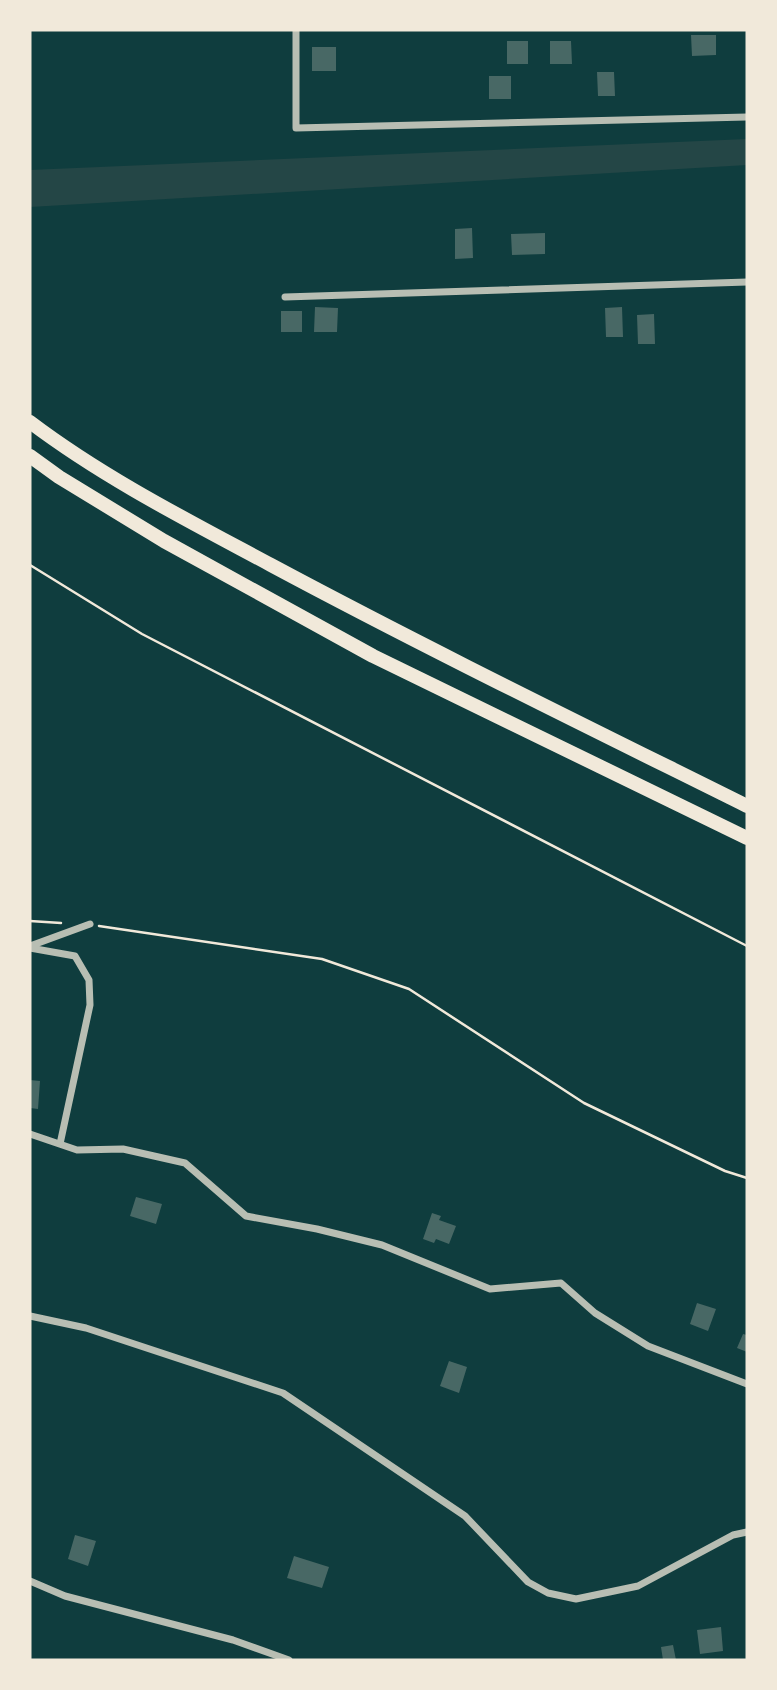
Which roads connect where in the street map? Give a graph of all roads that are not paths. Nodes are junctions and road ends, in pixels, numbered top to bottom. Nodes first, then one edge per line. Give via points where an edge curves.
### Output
1 (296, 30) edge
2 (747, 117) edge
3 (747, 282) edge
4 (285, 297) dead end
5 (30, 422) edge
6 (30, 456) edge
7 (747, 806) edge
8 (747, 838) edge
9 (90, 924) road end
10 (30, 947) edge
11 (30, 1134) edge
12 (60, 1144) junction
13 (30, 1316) edge
14 (747, 1384) edge
15 (747, 1532) edge
16 (30, 1581) edge
17 (289, 1660) edge

1 - 2 street via 296,128
3 - 4 street
5 - 7 highway via 144,495 384,626
6 - 8 highway via 164,541 373,656
9 - 10 street
10 - 12 street via 75,956 89,980 90,1005
11 - 12 street
12 - 14 street via 77,1150 123,1149 185,1163 246,1216 382,1245 490,1289 561,1283 594,1313 648,1346
13 - 15 street via 86,1328 283,1393 465,1516 528,1582 548,1593 576,1599 638,1587 733,1535
16 - 17 street via 65,1596 233,1640

